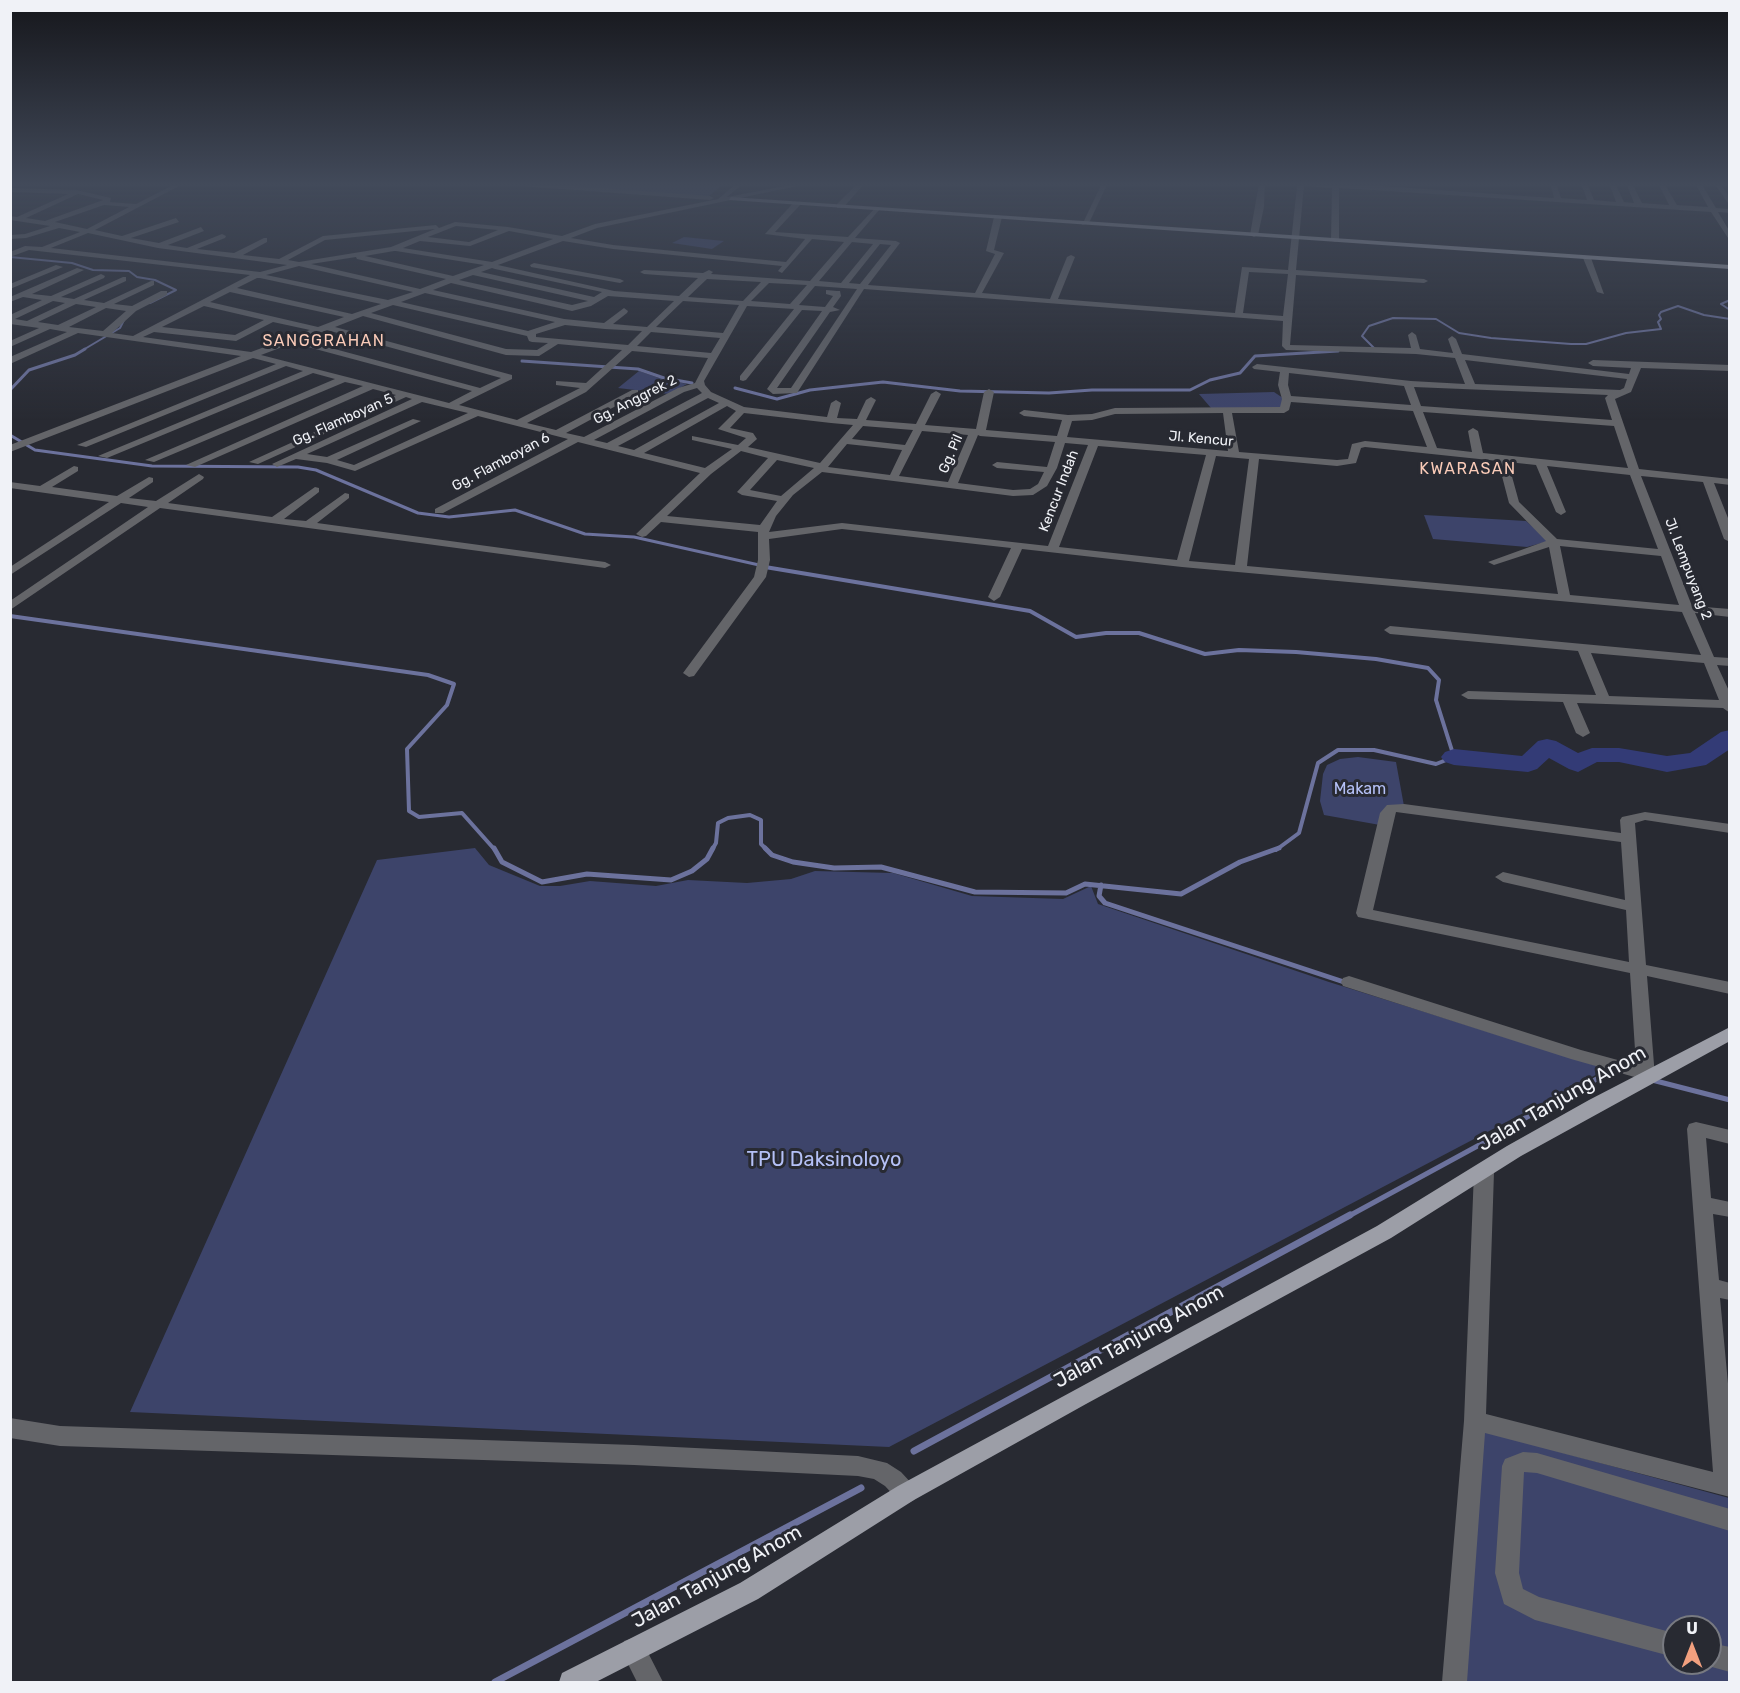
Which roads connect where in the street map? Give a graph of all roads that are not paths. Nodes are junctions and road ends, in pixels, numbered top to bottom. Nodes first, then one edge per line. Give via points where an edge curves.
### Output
1 (153, 262) edge
2 (286, 262) edge
3 (311, 262) edge
4 (380, 262) edge
5 (471, 262) edge
6 (497, 262) edge
7 (521, 262) edge
8 (720, 262) edge
9 (766, 262) edge
10 (830, 262) edge
11 (862, 262) edge
12 (881, 262) edge
13 (995, 262) edge
14 (1069, 262) edge
15 (1293, 262) edge
16 (1589, 262) edge
17 (1651, 262) edge
18 (299, 264) junction
19 (787, 264) joint
20 (489, 265) junction
21 (59, 267) dead end
22 (199, 267) junction
23 (1730, 267) edge
24 (80, 270) dead end
25 (1292, 271) junction
26 (472, 272) junction
27 (644, 272) dead end
28 (258, 275) junction
29 (102, 276) dead end
30 (704, 276) junction
31 (178, 277) dead end
32 (123, 279) dead end
33 (452, 279) junction
34 (771, 280) junction
35 (620, 281) dead end
36 (1424, 281) dead end
37 (151, 283) dead end
38 (811, 283) junction
39 (844, 285) junction
40 (10, 287) edge
41 (539, 287) junction
42 (862, 287) junction
43 (229, 289) junction
44 (421, 291) junction
45 (1601, 291) dead end
46 (829, 292) dead end
47 (164, 293) dead end
48 (605, 293) junction
49 (23, 295) junction
50 (520, 296) junction
51 (977, 296) junction
52 (52, 299) junction
53 (10, 300) edge
54 (595, 300) junction
55 (680, 300) junction
56 (74, 302) junction
57 (390, 302) junction
58 (1053, 302) junction
59 (203, 303) junction
60 (744, 304) junction
61 (104, 306) junction
62 (797, 307) junction
63 (133, 309) junction
64 (827, 309) junction
65 (624, 311) dead end
66 (846, 311) junction
67 (358, 315) junction
68 (1239, 315) junction
69 (272, 319) junction
70 (1287, 319) junction
71 (10, 320) edge
72 (564, 322) junction
73 (30, 324) junction
74 (605, 326) junction
75 (48, 327) junction
76 (58, 328) junction
77 (323, 328) junction
78 (152, 329) junction
79 (650, 330) junction
80 (75, 331) junction
81 (530, 334) junction
82 (10, 335) edge
83 (105, 335) junction
84 (1412, 335) dead end
85 (724, 336) junction
86 (135, 339) junction
87 (1452, 339) dead end
88 (293, 340) junction
89 (555, 342) junction
90 (10, 344) edge
91 (632, 347) junction
92 (1416, 351) junction
93 (252, 355) junction
94 (713, 356) junction
95 (1457, 356) junction
96 (1560, 356) dead end
97 (10, 361) edge
98 (286, 363) junction
99 (1593, 363) dead end
100 (1636, 366) junction
101 (1257, 367) dead end
102 (1730, 368) edge
103 (1557, 369) junction
104 (313, 370) junction
105 (1285, 370) junction
106 (1632, 377) junction
107 (343, 378) junction
108 (743, 378) dead end
109 (443, 381) junction
110 (559, 383) dead end
111 (1408, 384) junction
112 (699, 385) junction
113 (372, 386) junction
114 (588, 386) junction
115 (1471, 386) junction
116 (1556, 390) junction
117 (482, 391) junction
118 (635, 392) dead end
119 (989, 392) dead end
120 (1621, 393) junction
121 (708, 394) junction
122 (936, 394) dead end
123 (405, 395) junction
124 (420, 399) junction
125 (871, 400) dead end
126 (726, 403) junction
127 (836, 403) dead end
128 (1286, 404) junction
129 (448, 407) junction
130 (1227, 409) junction
131 (1418, 409) junction
132 (742, 410) junction
133 (1024, 413) dead end
134 (388, 414) junction
135 (475, 414) junction
136 (1068, 418) junction
137 (831, 420) junction
138 (1291, 420) dead end
139 (416, 421) junction
140 (860, 423) junction
141 (1619, 423) junction
142 (517, 424) junction
143 (442, 428) junction
144 (920, 428) junction
145 (1474, 431) dead end
146 (977, 433) junction
147 (556, 434) junction
148 (696, 438) dead end
149 (580, 440) junction
150 (1059, 440) junction
151 (845, 441) junction
152 (1094, 443) junction
153 (82, 445) dead end
154 (16, 446) edge
155 (608, 447) junction
156 (737, 448) junction
157 (909, 448) junction
158 (1433, 451) junction
159 (1212, 453) junction
160 (635, 454) junction
161 (1233, 455) junction
162 (103, 456) dead end
163 (295, 456) junction
164 (775, 456) junction
165 (1254, 456) junction
166 (1478, 456) junction
167 (1502, 458) junction
168 (150, 460) dead end
169 (328, 460) junction
170 (254, 462) dead end
171 (1540, 462) junction
172 (277, 464) dead end
173 (191, 465) dead end
174 (997, 465) dead end
175 (821, 468) junction
176 (74, 469) dead end
177 (1051, 470) junction
178 (707, 472) junction
179 (1635, 472) junction
180 (200, 477) dead end
181 (893, 478) junction
182 (1707, 479) junction
183 (149, 480) dead end
184 (1730, 482) edge
185 (10, 484) edge
186 (952, 485) junction
187 (28, 487) junction
188 (42, 489) junction
189 (315, 490) dead end
190 (345, 495) dead end
191 (10, 497) edge
192 (119, 500) junction
193 (782, 500) junction
194 (157, 505) junction
195 (439, 511) dead end
196 (1561, 512) dead end
197 (657, 518) junction
198 (275, 520) junction
199 (308, 525) junction
200 (764, 532) junction
201 (642, 534) dead end
202 (1730, 539) edge
203 (1554, 542) junction
204 (1017, 547) junction
205 (1052, 550) junction
206 (1666, 553) junction
207 (1494, 562) dead end
208 (1182, 564) junction
209 (605, 565) dead end
210 (1240, 567) dead end
211 (10, 572) edge
212 (994, 597) dead end
213 (1564, 597) junction
214 (10, 607) edge
215 (1687, 609) junction
216 (1730, 612) edge
217 (1390, 630) dead end
218 (1583, 648) junction
219 (1708, 660) junction
220 (1730, 662) edge
221 (689, 673) dead end
222 (1468, 695) dead end
223 (1568, 698) junction
224 (1604, 699) junction
225 (1729, 706) edge
226 (1583, 734) dead end
227 (1730, 829) edge
228 (1627, 838) junction
229 (1503, 877) dead end
230 (1634, 907) junction
231 (1639, 968) junction
232 (1350, 982) dead end
233 (1730, 988) edge
234 (1730, 1033) edge
235 (1646, 1076) junction
236 (1730, 1137) edge
237 (1484, 1172) junction
238 (1701, 1204) junction
239 (1730, 1210) edge
240 (1709, 1287) junction
241 (1730, 1292) edge
242 (1723, 1383) edge
243 (1475, 1420) junction
244 (10, 1428) edge
245 (1727, 1480) edge
246 (906, 1493) junction
247 (1730, 1520) edge
248 (1662, 1642) edge
249 (633, 1650) junction
250 (571, 1683) edge
251 (651, 1683) edge
252 (1454, 1683) edge

1 - 22 street
2 - 18 street
3 - 18 street
4 - 33 street
5 - 20 street
6 - 20 street
7 - 35 street
8 - 30 street
9 - 19 street
10 - 38 street
11 - 39 street
12 - 42 street
13 - 51 street
14 - 58 street
15 - 25 street
16 - 45 street
17 - 23 main road
18 - 28 street
18 - 44 street
19 - 34 street
20 - 26 street
20 - 48 street via 610,291
21 - 40 street
22 - 28 street
22 - 31 street
24 - 49 street
25 - 36 street
25 - 68 street via 1245,269
25 - 70 street
26 - 33 street
26 - 41 street
27 - 30 street
28 - 43 street
28 - 57 street
29 - 52 street
30 - 34 street
30 - 55 street
32 - 56 street
33 - 44 street
33 - 50 street
34 - 38 street
34 - 60 street
37 - 61 street
38 - 39 street
38 - 62 street
39 - 42 street
41 - 50 street
41 - 54 street
42 - 51 street
42 - 66 street
43 - 59 street
43 - 67 street
44 - 57 street
44 - 72 street
46 - 64 street via 837,295
47 - 63 street
48 - 54 street
48 - 55 street
49 - 52 street
49 - 53 street
50 - 54 street via 572,308
51 - 58 street
52 - 56 street
52 - 71 street
55 - 60 street
55 - 79 street
56 - 61 street
56 - 73 street
57 - 67 street
57 - 81 street
58 - 68 street
59 - 69 street
59 - 78 street
60 - 62 street
60 - 85 street
61 - 63 street
61 - 76 street
62 - 64 street
62 - 108 street
63 - 83 street
64 - 66 street
64 - 66 street via 773,391 794,390
65 - 74 street
67 - 77 street
67 - 89 street via 506,352 539,352
68 - 70 street
69 - 77 street
69 - 78 street via 236,338
70 - 92 street via 1286,346 1291,349
71 - 73 street
72 - 74 street
72 - 81 street
73 - 75 street
73 - 82 street
74 - 79 street
75 - 76 street
75 - 90 street
76 - 80 street
77 - 88 street
77 - 117 street via 508,377
78 - 86 street
79 - 85 street
79 - 91 street
80 - 83 street
80 - 97 street
81 - 89 street via 532,339
83 - 86 street
84 - 92 street
85 - 94 street
86 - 93 street
87 - 95 street
88 - 93 street
88 - 109 street
89 - 91 street
91 - 94 street
91 - 114 street
92 - 95 street
93 - 98 street
93 - 154 street
94 - 112 street
95 - 103 street
95 - 115 street
96 - 103 street
98 - 104 street
98 - 153 street
99 - 100 street
100 - 102 street
100 - 106 street
101 - 105 street
103 - 106 street
103 - 116 street
104 - 107 street
104 - 162 street
105 - 111 street
105 - 128 street
106 - 120 street via 1628,390
107 - 113 street
107 - 168 street
109 - 117 street
109 - 123 street
110 - 114 street
111 - 115 street
111 - 131 street
112 - 121 street, Jl. Kencur
112 - 149 street, Gg. Anggrek 2 via 681,390
113 - 123 street
113 - 173 street
114 - 142 street
115 - 116 street
116 - 120 street
117 - 129 street
118 - 147 street
119 - 146 street, Gg. Pil
120 - 141 street, Jl. Lempuyang 2 via 1610,398
121 - 126 street, Jl. Kencur
121 - 155 street
122 - 144 street
123 - 124 street
123 - 170 street
124 - 129 street
124 - 134 street, Gg. Flamboyan 5
125 - 140 street
126 - 132 street, Jl. Kencur
126 - 160 street
127 - 137 street
128 - 130 street
128 - 131 street
128 - 138 street
129 - 135 street
130 - 136 street via 1171,404
130 - 161 street
131 - 141 street
131 - 158 street
132 - 137 street, Jl. Kencur
132 - 156 street via 722,428 752,437
133 - 136 street
134 - 139 street
134 - 163 street, Gg. Flamboyan 5
135 - 142 street
135 - 143 street
136 - 150 street
137 - 140 street, Jl. Kencur
139 - 143 street
139 - 169 street
140 - 144 street, Jl. Kencur
140 - 151 street
141 - 179 street, Jl. Lempuyang 2
142 - 147 street
143 - 169 street via 355,468
144 - 146 street, Jl. Kencur
144 - 157 street
145 - 166 street
146 - 150 street, Jl. Kencur
146 - 186 street, Gg. Pil
147 - 149 street
148 - 156 street
149 - 155 street
149 - 195 street, Gg. Flamboyan 6
150 - 152 street, Jl. Kencur
150 - 177 street
151 - 157 street
151 - 175 street
152 - 159 street, Jl. Kencur
152 - 205 street, Kencur Indah
155 - 160 street
156 - 164 street
156 - 178 street
157 - 181 street
158 - 165 street, Jl. Kencur via 1362,444 1356,446 1352,461 1341,463
158 - 166 street, Jl. Kencur
159 - 161 street, Jl. Kencur
159 - 208 street
160 - 178 street
161 - 165 street, Jl. Kencur
163 - 169 street
163 - 172 street, Gg. Flamboyan 5
164 - 175 street
164 - 193 street via 742,492
165 - 210 street
166 - 167 street, Jl. Kencur
167 - 171 street, Jl. Kencur
167 - 203 street via 1514,504
171 - 179 street, Jl. Kencur
171 - 196 street
174 - 177 street
175 - 181 street
175 - 193 street
176 - 188 street
177 - 186 street via 1040,489 1028,494
178 - 197 street
179 - 182 street, Jl. Kencur
179 - 206 street, Jl. Lempuyang 2
180 - 194 street
181 - 186 street
182 - 184 street, Jl. Kencur
182 - 202 street
183 - 192 street
185 - 187 street
187 - 188 street
187 - 191 street
188 - 192 street
189 - 198 street
190 - 199 street
192 - 194 street
192 - 211 street
193 - 200 street
194 - 198 street
194 - 214 street
197 - 200 street
197 - 201 street
198 - 199 street
199 - 209 street
200 - 204 street via 842,526
200 - 221 street via 763,564 756,584
203 - 206 street
203 - 207 street
203 - 213 street
204 - 205 street
204 - 212 street
205 - 208 street
206 - 215 street, Jl. Lempuyang 2
208 - 213 street
213 - 215 street
215 - 216 street
215 - 219 street, Jl. Lempuyang 2
217 - 218 street
218 - 219 street
218 - 224 street
219 - 220 street
219 - 225 street, Jl. Lempuyang 2
222 - 223 street
223 - 224 street
223 - 226 street
224 - 225 street
227 - 228 street via 1636,816 1627,820
228 - 230 street
228 - 231 street via 1392,808 1387,813 1364,913
229 - 230 street
230 - 231 street
231 - 233 street
231 - 235 street
232 - 235 street
234 - 235 main road, Jalan Tanjung Anom
235 - 237 main road, Jalan Tanjung Anom
236 - 238 street via 1696,1129
237 - 243 street
237 - 246 main road, Jalan Tanjung Anom via 1384,1232
238 - 239 street
238 - 240 street
240 - 241 street
240 - 242 street
242 - 245 street
243 - 245 street
243 - 252 street
244 - 246 street via 60,1436 858,1466 879,1470
246 - 249 main road, Jalan Tanjung Anom via 749,1591
247 - 248 street via 1537,1463 1513,1466 1507,1572 1513,1596 1535,1608
249 - 250 main road, Jalan Tanjung Anom
249 - 251 street

